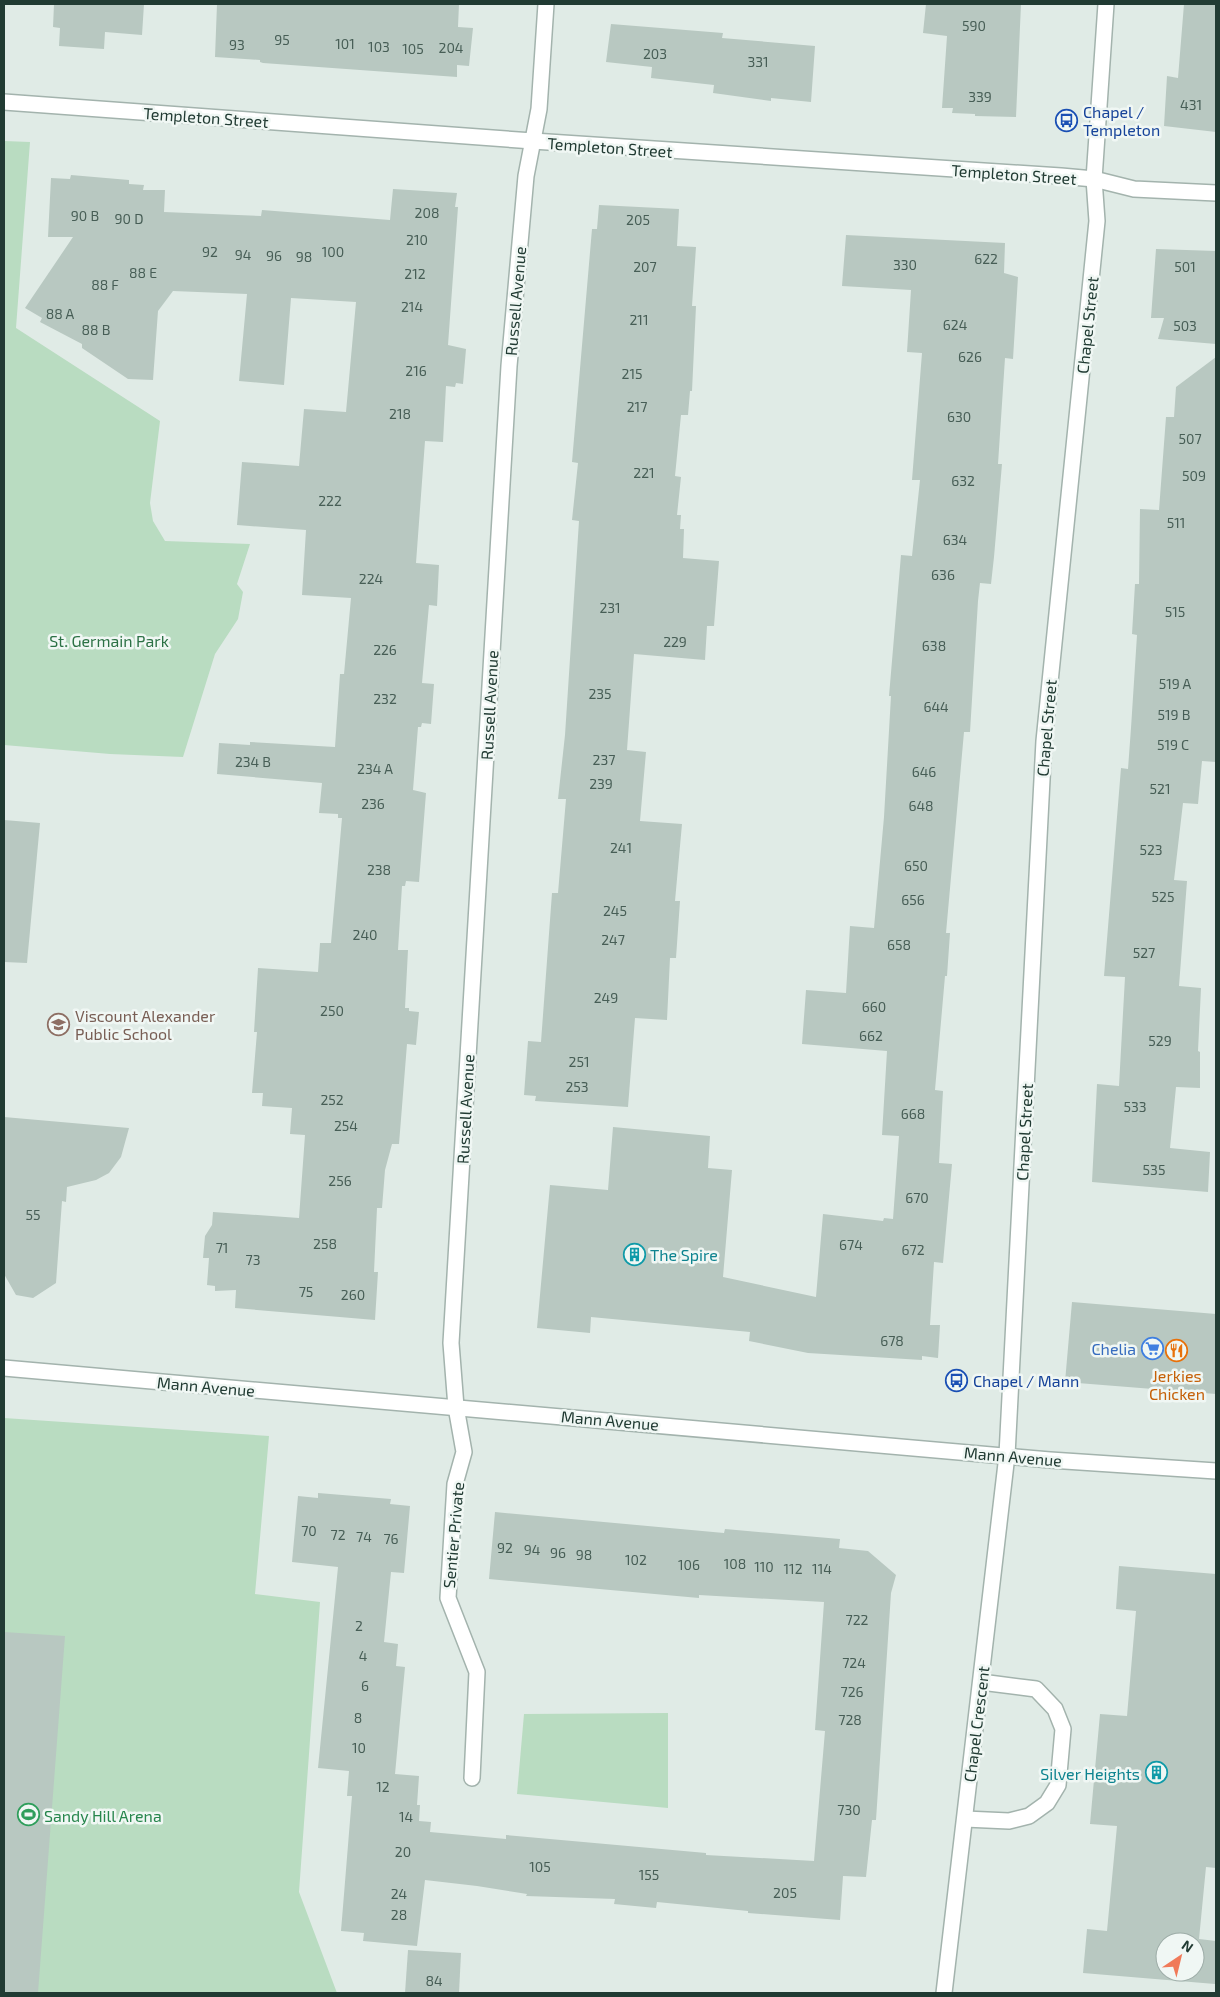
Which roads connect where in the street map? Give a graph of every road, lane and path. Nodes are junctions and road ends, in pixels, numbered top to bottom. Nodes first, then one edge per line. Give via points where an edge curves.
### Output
1 (546, 4) edge
2 (1106, 4) edge
3 (4, 102) edge
4 (533, 142) junction
5 (1094, 179) junction
6 (1216, 193) edge
7 (4, 1368) edge
8 (456, 1407) junction
9 (1007, 1454) junction
10 (1216, 1471) edge
11 (981, 1682) junction
12 (472, 1778) dead end
13 (965, 1819) junction
14 (944, 1993) edge

1 - 4 street, Russell Avenue via 539,109
2 - 5 street, Chapel Street
3 - 4 street, Templeton Street
4 - 5 street, Templeton Street
4 - 8 street, Russell Avenue via 526,176 509,366 450,1343
5 - 6 street, Templeton Street via 1134,189
5 - 9 street, Chapel Street via 1098,222 1044,741
7 - 8 street, Mann Avenue
8 - 9 street, Mann Avenue
8 - 12 street, Sentier Private via 464,1452 456,1484 448,1598 477,1672
9 - 10 street, Mann Avenue
9 - 11 street, Chapel Crescent
11 - 13 street, Chapel Crescent
11 - 13 street via 1036,1689 1055,1709 1063,1729 1058,1785 1047,1803 1029,1816 1009,1820
13 - 14 street, Chapel Crescent

